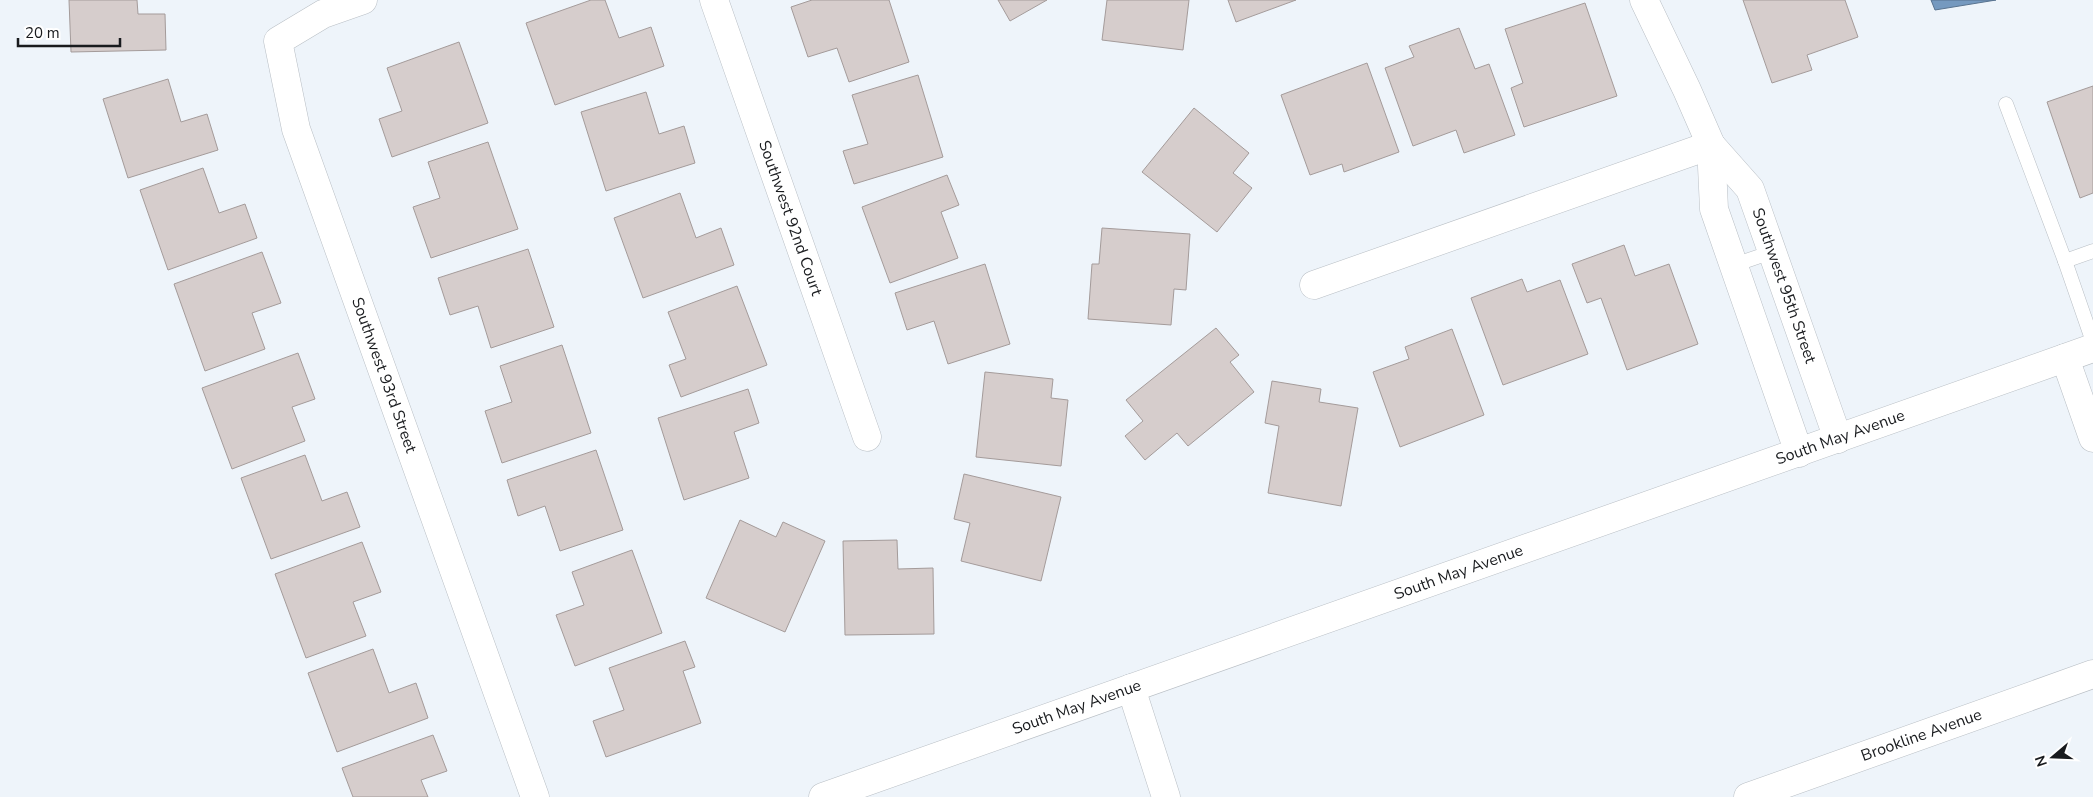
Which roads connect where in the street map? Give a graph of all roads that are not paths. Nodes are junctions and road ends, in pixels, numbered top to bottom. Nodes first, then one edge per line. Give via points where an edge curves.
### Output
1 (363, 0) edge
2 (714, 0) edge
3 (1644, 0) edge
4 (2006, 104) dead end
5 (1712, 145) junction
6 (2093, 251) edge
7 (1772, 252) junction
8 (2065, 261) junction
9 (1734, 266) junction
10 (1314, 285) dead end
11 (2093, 342) edge
12 (2093, 348) edge
13 (2065, 358) junction
14 (867, 436) dead end
15 (2093, 438) edge
16 (1838, 439) junction
17 (1799, 453) junction
18 (2093, 674) edge
19 (1131, 688) junction
20 (535, 797) edge
21 (824, 797) edge
22 (1166, 797) edge
23 (1748, 797) edge

1 - 20 street, Southwest 93rd Street via 323,14 278,41 296,128
2 - 14 street, Southwest 92nd Court
3 - 5 street, Southwest 95th Street
4 - 8 lane
5 - 7 street, Southwest 95th Street via 1750,189
5 - 9 street, Southwest 95th Street via 1714,208
5 - 10 street
6 - 8 lane
7 - 9 lane
7 - 16 street, Southwest 95th Street
8 - 11 lane
9 - 17 street, Southwest 95th Street
12 - 13 street, South May Avenue
13 - 15 street
13 - 16 street, South May Avenue
16 - 17 street, South May Avenue
17 - 19 street, South May Avenue
18 - 23 street, Brookline Avenue
19 - 21 street, South May Avenue
19 - 22 street

